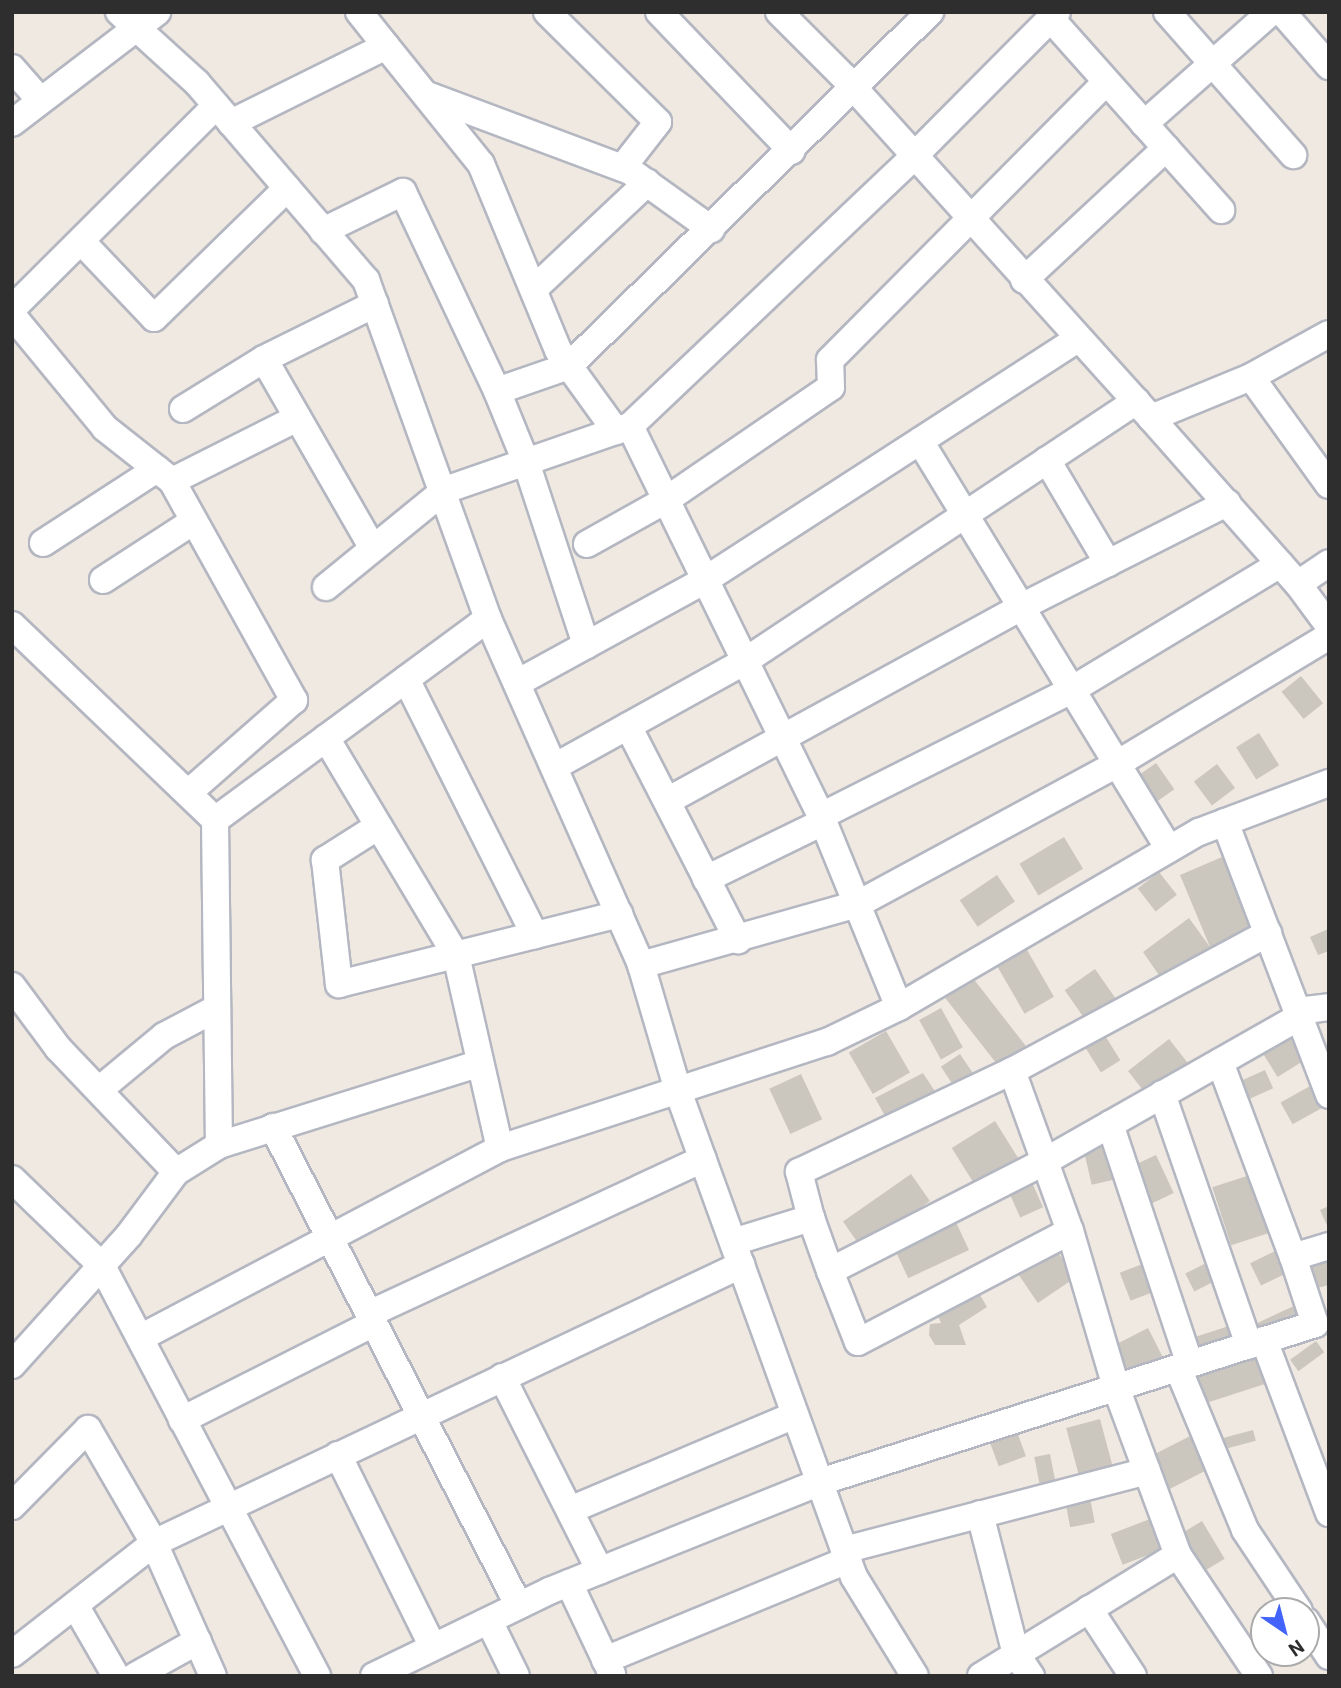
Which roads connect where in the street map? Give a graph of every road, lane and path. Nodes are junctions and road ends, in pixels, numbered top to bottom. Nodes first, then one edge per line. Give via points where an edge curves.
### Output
1 (157, 12) edge
2 (359, 12) edge
3 (547, 12) edge
4 (659, 12) edge
5 (779, 12) edge
6 (930, 12) edge
7 (1167, 12) edge
8 (1270, 12) edge
9 (1282, 12) edge
10 (1054, 16) edge
11 (127, 21) edge
12 (386, 46) junction
13 (1212, 63) junction
14 (1329, 66) edge
15 (12, 68) edge
16 (1107, 82) junction
17 (855, 90) junction
18 (425, 95) junction
19 (40, 100) junction
20 (224, 114) junction
21 (12, 123) edge
22 (1144, 124) junction
23 (1166, 148) junction
24 (792, 151) junction
25 (1293, 155) dead end
26 (914, 157) junction
27 (622, 168) junction
28 (647, 183) junction
29 (287, 188) junction
30 (1221, 210) dead end
31 (969, 220) junction
32 (711, 229) junction
33 (324, 231) junction
34 (81, 241) junction
35 (1024, 280) junction
36 (535, 288) junction
37 (375, 304) junction
38 (12, 309) edge
39 (12, 315) edge
40 (1329, 334) edge
41 (1079, 339) junction
42 (264, 359) junction
43 (569, 366) junction
44 (1251, 377) junction
45 (497, 391) junction
46 (183, 409) dead end
47 (1143, 410) junction
48 (298, 418) junction
49 (623, 429) junction
50 (920, 441) junction
51 (1047, 460) junction
52 (526, 462) junction
53 (164, 475) junction
54 (1329, 485) edge
55 (445, 490) junction
56 (666, 500) junction
57 (1227, 503) junction
58 (967, 513) junction
59 (194, 520) junction
60 (43, 543) dead end
61 (587, 544) dead end
62 (372, 547) junction
63 (1108, 563) junction
64 (1329, 563) edge
65 (1280, 564) junction
66 (103, 580) dead end
67 (705, 580) junction
68 (1298, 584) junction
69 (326, 587) dead end
70 (1023, 606) junction
71 (488, 618) junction
72 (12, 625) edge
73 (1329, 626) edge
74 (1329, 636) edge
75 (586, 645) junction
76 (745, 661) junction
77 (406, 679) junction
78 (517, 683) junction
79 (1073, 689) junction
80 (628, 726) junction
81 (782, 737) junction
82 (326, 738) junction
83 (1117, 764) junction
84 (554, 767) junction
85 (1329, 783) edge
86 (188, 793) junction
87 (667, 801) junction
88 (822, 819) junction
89 (215, 820) junction
90 (1226, 822) junction
91 (377, 827) junction
92 (1168, 849) junction
93 (706, 879) junction
94 (858, 904) junction
95 (619, 914) junction
96 (1268, 933) junction
97 (535, 935) junction
98 (738, 940) junction
99 (456, 955) junction
100 (641, 965) junction
101 (12, 986) edge
102 (899, 1007) junction
103 (1329, 1007) edge
104 (217, 1008) junction
105 (1298, 1014) junction
106 (1220, 1062) junction
107 (478, 1064) junction
108 (1012, 1071) junction
109 (99, 1090) junction
110 (678, 1091) junction
111 (1162, 1094) junction
112 (1329, 1095) edge
113 (1110, 1124) junction
114 (273, 1127) junction
115 (219, 1145) junction
116 (500, 1148) junction
117 (702, 1159) junction
118 (1042, 1163) junction
119 (176, 1172) junction
120 (12, 1180) edge
121 (811, 1218) junction
122 (1070, 1231) junction
123 (330, 1238) junction
124 (1329, 1246) edge
125 (737, 1254) junction
126 (1293, 1257) junction
127 (102, 1266) junction
128 (830, 1271) junction
129 (372, 1319) junction
130 (140, 1338) junction
131 (1256, 1342) junction
132 (12, 1365) edge
133 (1184, 1366) junction
134 (502, 1377) junction
135 (1116, 1387) junction
136 (421, 1415) junction
137 (795, 1415) junction
138 (183, 1420) junction
139 (338, 1455) junction
140 (1147, 1471) junction
141 (820, 1482) junction
142 (12, 1506) edge
143 (228, 1507) junction
144 (570, 1510) junction
145 (1329, 1513) edge
146 (980, 1514) junction
147 (154, 1543) junction
148 (846, 1555) junction
149 (1178, 1555) junction
150 (600, 1571) junction
151 (569, 1583) junction
152 (1290, 1597) edge
153 (75, 1605) junction
154 (519, 1605) junction
155 (1089, 1609) junction
156 (489, 1620) junction
157 (198, 1642) junction
158 (433, 1647) junction
159 (1016, 1654) junction
160 (12, 1656) edge
161 (411, 1668) edge
162 (609, 1668) edge
163 (23, 1676) edge
164 (116, 1676) edge
165 (135, 1676) edge
166 (213, 1676) edge
167 (317, 1676) edge
168 (374, 1676) edge
169 (516, 1676) edge
170 (915, 1676) edge
171 (981, 1676) edge
172 (1031, 1676) edge
173 (1133, 1676) edge
174 (1259, 1676) edge

1 - 11 street
2 - 12 street
3 - 27 street via 658,122
4 - 24 street
5 - 17 street
6 - 17 street
7 - 13 street
8 - 13 street
9 - 14 street
10 - 16 street
10 - 26 street
11 - 19 street
11 - 20 street
12 - 18 street
12 - 20 street
13 - 22 street
13 - 25 street
15 - 19 street
16 - 22 street
16 - 31 street
17 - 24 street
17 - 26 street
18 - 27 street
18 - 36 street via 481,164
19 - 21 street
20 - 29 street
20 - 34 street
22 - 23 street
23 - 30 street
23 - 35 street
24 - 32 street
26 - 31 street
26 - 49 street
27 - 28 street
28 - 32 street
28 - 36 street
29 - 33 street
29 - 34 street via 154,318
31 - 35 street
31 - 56 street via 830,359 831,387
32 - 43 street
33 - 37 street via 366,280
33 - 45 street via 402,192
34 - 38 street
35 - 41 street
36 - 43 street via 558,350
37 - 42 street
37 - 55 street
39 - 53 street via 105,428
40 - 44 street
41 - 47 street
41 - 50 street
42 - 46 street
42 - 48 street
43 - 45 street
43 - 49 street
44 - 47 street
44 - 54 street
45 - 52 street
47 - 51 street
47 - 57 street
48 - 53 street
48 - 62 street
49 - 52 street
49 - 56 street
50 - 58 street
50 - 67 street
51 - 58 street
51 - 63 street
52 - 55 street
52 - 75 street
53 - 59 street
53 - 60 street
55 - 62 street
55 - 71 street
56 - 61 street
56 - 67 street
57 - 63 street
57 - 65 street
58 - 70 street
58 - 76 street
59 - 66 street
59 - 86 street via 294,700
62 - 69 street
63 - 70 street
64 - 68 street
65 - 68 street
65 - 79 street
67 - 75 street
67 - 76 street
68 - 73 street
70 - 79 street
70 - 81 street
71 - 77 street
71 - 78 street
72 - 86 street
74 - 83 street
75 - 78 street
76 - 80 street
76 - 81 street
77 - 82 street
77 - 97 street
78 - 84 street
79 - 83 street
79 - 88 street
80 - 84 street
80 - 87 street
81 - 87 street
81 - 88 street
82 - 89 street
82 - 91 street
83 - 92 street
83 - 94 street
84 - 95 street
85 - 90 street
86 - 89 street
87 - 93 street
88 - 93 street
88 - 94 street
89 - 104 street
90 - 92 street
90 - 96 street
91 - 99 street
91 - 99 street via 325,860 339,984
92 - 102 street
93 - 98 street
94 - 98 street
94 - 102 street
95 - 97 street
95 - 100 street
96 - 105 street
96 - 108 street
97 - 99 street
98 - 100 street
99 - 107 street
100 - 110 street
101 - 109 street via 58,1048
102 - 110 street via 827,1042
103 - 105 street
104 - 109 street via 164,1036
104 - 115 street
105 - 106 street
105 - 112 street
106 - 111 street
106 - 126 street
107 - 114 street
107 - 116 street
108 - 118 street
108 - 121 street via 799,1171
109 - 119 street
110 - 116 street
110 - 117 street
111 - 113 street
111 - 131 street
113 - 118 street
113 - 133 street
114 - 115 street
114 - 123 street
115 - 119 street
116 - 123 street
117 - 125 street
117 - 129 street
118 - 122 street
118 - 128 street
119 - 127 street
120 - 127 street
121 - 125 street
121 - 128 street
122 - 128 street via 858,1342
122 - 135 street
123 - 129 street
123 - 130 street
124 - 126 street
125 - 134 street
125 - 137 street
126 - 131 street via 1315,1324
127 - 130 street
127 - 132 street
129 - 136 street
129 - 138 street
130 - 138 street
131 - 133 street
131 - 145 street
133 - 135 street
133 - 152 street via 1245,1530
134 - 136 street
134 - 144 street
135 - 140 street
135 - 141 street
136 - 139 street
136 - 154 street
137 - 141 street
137 - 144 street
138 - 143 street
139 - 143 street
139 - 158 street
140 - 146 street
140 - 149 street
141 - 148 street
141 - 150 street
142 - 147 street via 88,1429
143 - 147 street
143 - 167 street
144 - 150 street
146 - 148 street
146 - 159 street
147 - 153 street
147 - 157 street
148 - 162 street
148 - 170 street
149 - 155 street
149 - 174 street
150 - 151 street
151 - 154 street
151 - 162 street
153 - 160 street
153 - 164 street
154 - 156 street
155 - 159 street
155 - 173 street
156 - 158 street
156 - 169 street
157 - 165 street
157 - 166 street
158 - 161 street
159 - 171 street
159 - 172 street
160 - 163 street
161 - 168 street

